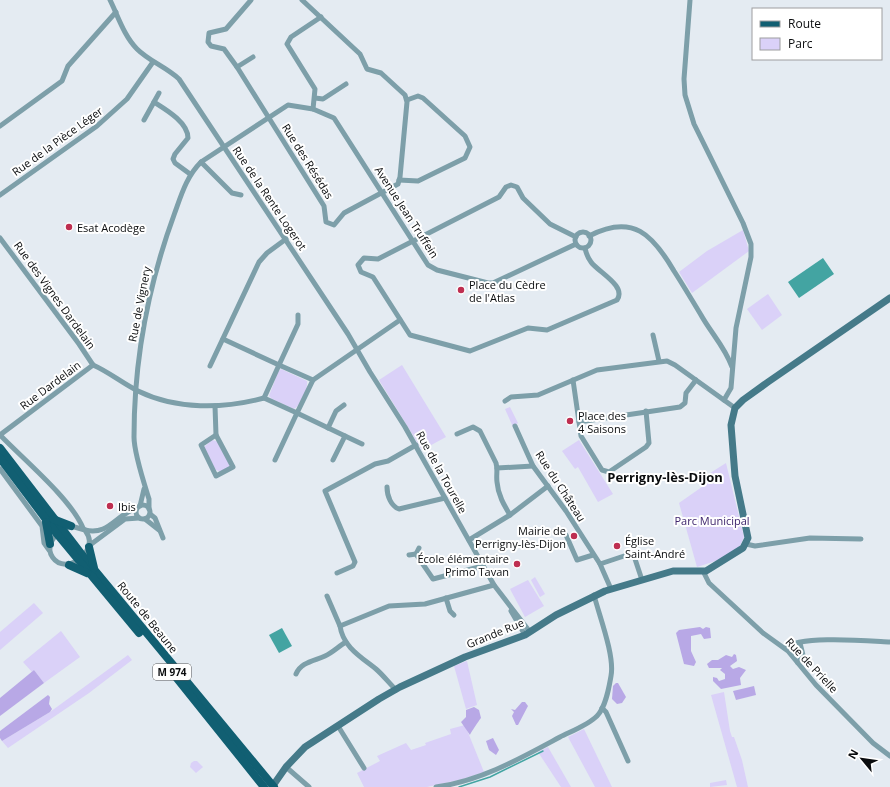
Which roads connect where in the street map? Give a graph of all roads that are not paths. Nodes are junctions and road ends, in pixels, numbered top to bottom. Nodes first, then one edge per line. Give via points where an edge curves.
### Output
1 (110, 0) edge
2 (251, 0) edge
3 (302, 0) edge
4 (690, 0) edge
5 (116, 12) junction
6 (320, 17) junction
7 (253, 57) dead end
8 (153, 62) junction
9 (237, 67) junction
10 (346, 84) dead end
11 (159, 93) dead end
12 (315, 98) junction
13 (406, 100) junction
14 (154, 102) junction
15 (313, 109) junction
16 (268, 117) junction
17 (334, 118) joint
18 (144, 120) dead end
19 (0, 126) edge
20 (224, 146) junction
21 (201, 162) junction
22 (190, 174) junction
23 (399, 180) junction
24 (382, 194) junction
25 (0, 195) edge
26 (241, 195) dead end
27 (589, 236) junction
28 (576, 237) junction
29 (0, 238) edge
30 (286, 239) junction
31 (413, 241) junction
32 (576, 244) junction
33 (585, 248) junction
34 (890, 298) edge
35 (298, 315) dead end
36 (400, 320) junction
37 (653, 335) dead end
38 (223, 339) junction
39 (356, 349) junction
40 (660, 361) junction
41 (93, 365) junction
42 (279, 365) junction
43 (210, 366) dead end
44 (733, 369) junction
45 (313, 380) junction
46 (573, 380) junction
47 (696, 380) junction
48 (136, 390) junction
49 (264, 398) junction
50 (724, 400) junction
51 (505, 401) dead end
52 (344, 405) dead end
53 (214, 406) junction
54 (735, 408) junction
55 (646, 411) junction
56 (297, 413) junction
57 (579, 422) junction
58 (515, 426) dead end
59 (328, 428) junction
60 (457, 434) dead end
61 (0, 435) edge
62 (216, 435) junction
63 (345, 436) junction
64 (362, 444) dead end
65 (416, 445) junction
66 (0, 448) edge
67 (0, 458) edge
68 (275, 460) dead end
69 (334, 460) dead end
70 (533, 466) junction
71 (497, 468) junction
72 (0, 469) edge
73 (145, 486) junction
74 (548, 486) junction
75 (387, 488) dead end
76 (444, 498) junction
77 (138, 507) junction
78 (150, 511) junction
79 (74, 513) junction
80 (510, 515) junction
81 (44, 517) junction
82 (138, 518) junction
83 (53, 519) junction
84 (146, 519) junction
85 (72, 525) junction
86 (84, 529) junction
87 (160, 531) junction
88 (60, 532) junction
89 (566, 535) dead end
90 (163, 538) dead end
91 (860, 539) dead end
92 (470, 540) junction
93 (746, 544) junction
94 (90, 546) junction
95 (49, 547) junction
96 (419, 548) dead end
97 (416, 554) junction
98 (409, 555) dead end
99 (593, 555) junction
100 (80, 558) junction
101 (69, 564) junction
102 (600, 564) junction
103 (484, 566) junction
104 (703, 571) junction
105 (93, 573) junction
106 (337, 573) dead end
107 (642, 580) junction
108 (494, 585) junction
109 (611, 589) junction
110 (594, 595) junction
111 (327, 596) dead end
112 (446, 598) junction
113 (454, 615) dead end
114 (340, 626) junction
115 (527, 633) junction
116 (346, 642) junction
117 (890, 642) edge
118 (800, 643) junction
119 (785, 648) junction
120 (798, 663) junction
121 (296, 674) dead end
122 (396, 690) junction
123 (602, 708) junction
124 (338, 726) junction
125 (890, 756) edge
126 (628, 761) dead end
127 (286, 767) junction
128 (364, 768) dead end
129 (271, 787) edge
130 (309, 787) edge
131 (436, 787) edge

1 - 5 street
2 - 9 street via 226,29 214,31 208,36 209,44 224,49
3 - 6 street
4 - 44 street via 685,95 694,124 743,223 750,244 751,257 736,328
5 - 8 street via 129,40
5 - 19 street via 68,66 62,81
6 - 12 street via 291,36 287,44 312,84
6 - 13 street via 360,54 367,69 381,73 405,95
7 - 9 street
8 - 20 street, Rue de la Rente Logerot via 173,74 183,84
8 - 25 street, Rue de la Pièce Léger via 127,99 97,126
9 - 16 street
10 - 12 street via 323,99
11 - 14 street
12 - 15 street
13 - 23 street
13 - 23 street via 418,96 422,98 465,136 470,147 465,158 418,181
14 - 18 street
14 - 22 street via 172,114 187,130 187,140 173,159
15 - 16 street, Rue de Vignery via 288,105
15 - 17 street, Rue de Vignery
16 - 20 street, Rue de Vignery
16 - 24 street, Rue des Résédas via 324,206 324,219 329,224 337,224 344,213
17 - 24 street, Avenue Jean Truffein
20 - 21 street, Rue de Vignery
20 - 30 street, Rue de la Rente Logerot
21 - 22 street, Rue de Vignery
21 - 26 street via 232,193
22 - 48 street, Rue de Vignery via 157,265 140,349
23 - 24 street via 398,184
24 - 31 street, Avenue Jean Truffein
27 - 28 street via 582,232
27 - 33 street via 590,243
27 - 44 street via 620,227 637,230 653,239 722,345
28 - 31 street via 550,224 523,198 517,187 511,184 499,197
28 - 32 street
29 - 41 street, Rue des Vignes Dardelain
30 - 38 street via 259,262
30 - 39 street, Rue de la Rente Logerot
31 - 32 street, Avenue Jean Truffein via 431,267 488,283 493,283
31 - 36 street via 378,259 364,258 359,264 361,272 373,277
32 - 33 street
33 - 36 street via 592,263 618,288 619,298 547,330 528,328 466,352 413,336
34 - 54 main road via 768,382
35 - 42 street via 298,324
36 - 39 street
37 - 40 street
38 - 42 street
38 - 43 street
39 - 45 street
39 - 65 street, Rue de la Tourelle
40 - 46 street via 600,369
40 - 47 street via 671,363
41 - 48 street
41 - 61 street, Rue Dardelain
42 - 45 street
42 - 49 street
44 - 50 street via 731,388
45 - 56 street
46 - 51 street via 538,395 511,397
46 - 57 street
47 - 50 street
47 - 55 street via 686,393 683,406
48 - 53 street via 173,402
48 - 73 street, Rue de Vignery via 134,439
49 - 53 street via 240,404
49 - 56 street
50 - 54 street
52 - 59 street via 336,411
53 - 62 street
54 - 93 main road via 730,424 735,482 747,532
55 - 57 street
55 - 57 street via 649,443 607,472 602,470 582,439
56 - 59 street
56 - 68 street
58 - 70 street, Rue du Château
59 - 63 street
60 - 71 street via 469,428 477,428
61 - 79 street
62 - 62 street via 233,467 216,476 201,445
63 - 64 street
63 - 69 street
65 - 76 street, Rue de la Tourelle
65 - 106 street via 325,491 356,562
66 - 83 main road, Route de Beaune / M 974
67 - 81 main road, Route de Beaune / M 974
70 - 71 street
70 - 74 street, Rue du Château
71 - 80 street via 498,490
72 - 95 street via 40,522 44,543
73 - 77 street, Rue de Vignery
73 - 78 street, Rue de Vignery
74 - 80 street
74 - 99 street, Rue du Château
75 - 76 street via 393,505 399,509
76 - 92 street, Rue de la Tourelle
77 - 78 street via 146,506
77 - 82 street
77 - 86 street via 102,530 94,532
78 - 84 street
78 - 87 street, Rue de Vignery
79 - 85 street
79 - 86 street
80 - 92 street
81 - 88 main road, Route de Beaune / M 974
81 - 95 main road
82 - 84 street
82 - 94 street via 125,519
83 - 85 main road
83 - 88 main road, Route de Beaune / M 974
84 - 87 street
85 - 86 street
85 - 88 street
86 - 94 street via 89,535
87 - 90 street, Rue de Vignery
88 - 95 street
88 - 100 main road, Route de Beaune / M 974
89 - 99 street via 577,560
91 - 93 street via 810,538 755,546
92 - 103 street, Rue de la Tourelle
93 - 104 main road, Grande Rue via 726,560 710,570
94 - 100 street
94 - 105 main road
95 - 101 street via 54,560 60,564
96 - 97 street
97 - 98 street
97 - 103 street via 433,579
99 - 102 street, Rue du Château
100 - 101 street
100 - 105 main road, Route de Beaune / M 974
101 - 105 main road
102 - 107 street via 632,553
102 - 109 street, Rue du Château
103 - 108 street, Rue de la Tourelle
104 - 107 main road, Grande Rue via 673,571
104 - 119 street, Rue de Prielle via 708,583 763,633
105 - 129 main road, Route de Beaune / M 974
107 - 109 main road, Grande Rue
108 - 112 street
108 - 115 street, Rue de la Tourelle
109 - 110 main road, Grande Rue
110 - 115 main road, Grande Rue
110 - 123 street via 611,667
111 - 114 street
112 - 113 street
112 - 114 street via 425,604 388,606
114 - 116 street
115 - 122 main road, Grande Rue via 465,657
116 - 121 street via 298,669
116 - 122 street
117 - 118 street via 838,640
118 - 119 street
118 - 120 street via 803,655
119 - 120 street, Rue de Prielle
120 - 125 street, Rue de Prielle via 842,712
122 - 124 main road, Grande Rue
123 - 126 street
123 - 131 street via 594,718 486,774
124 - 127 main road, Grande Rue via 305,747
124 - 128 street
127 - 129 main road, Grande Rue
127 - 130 street

